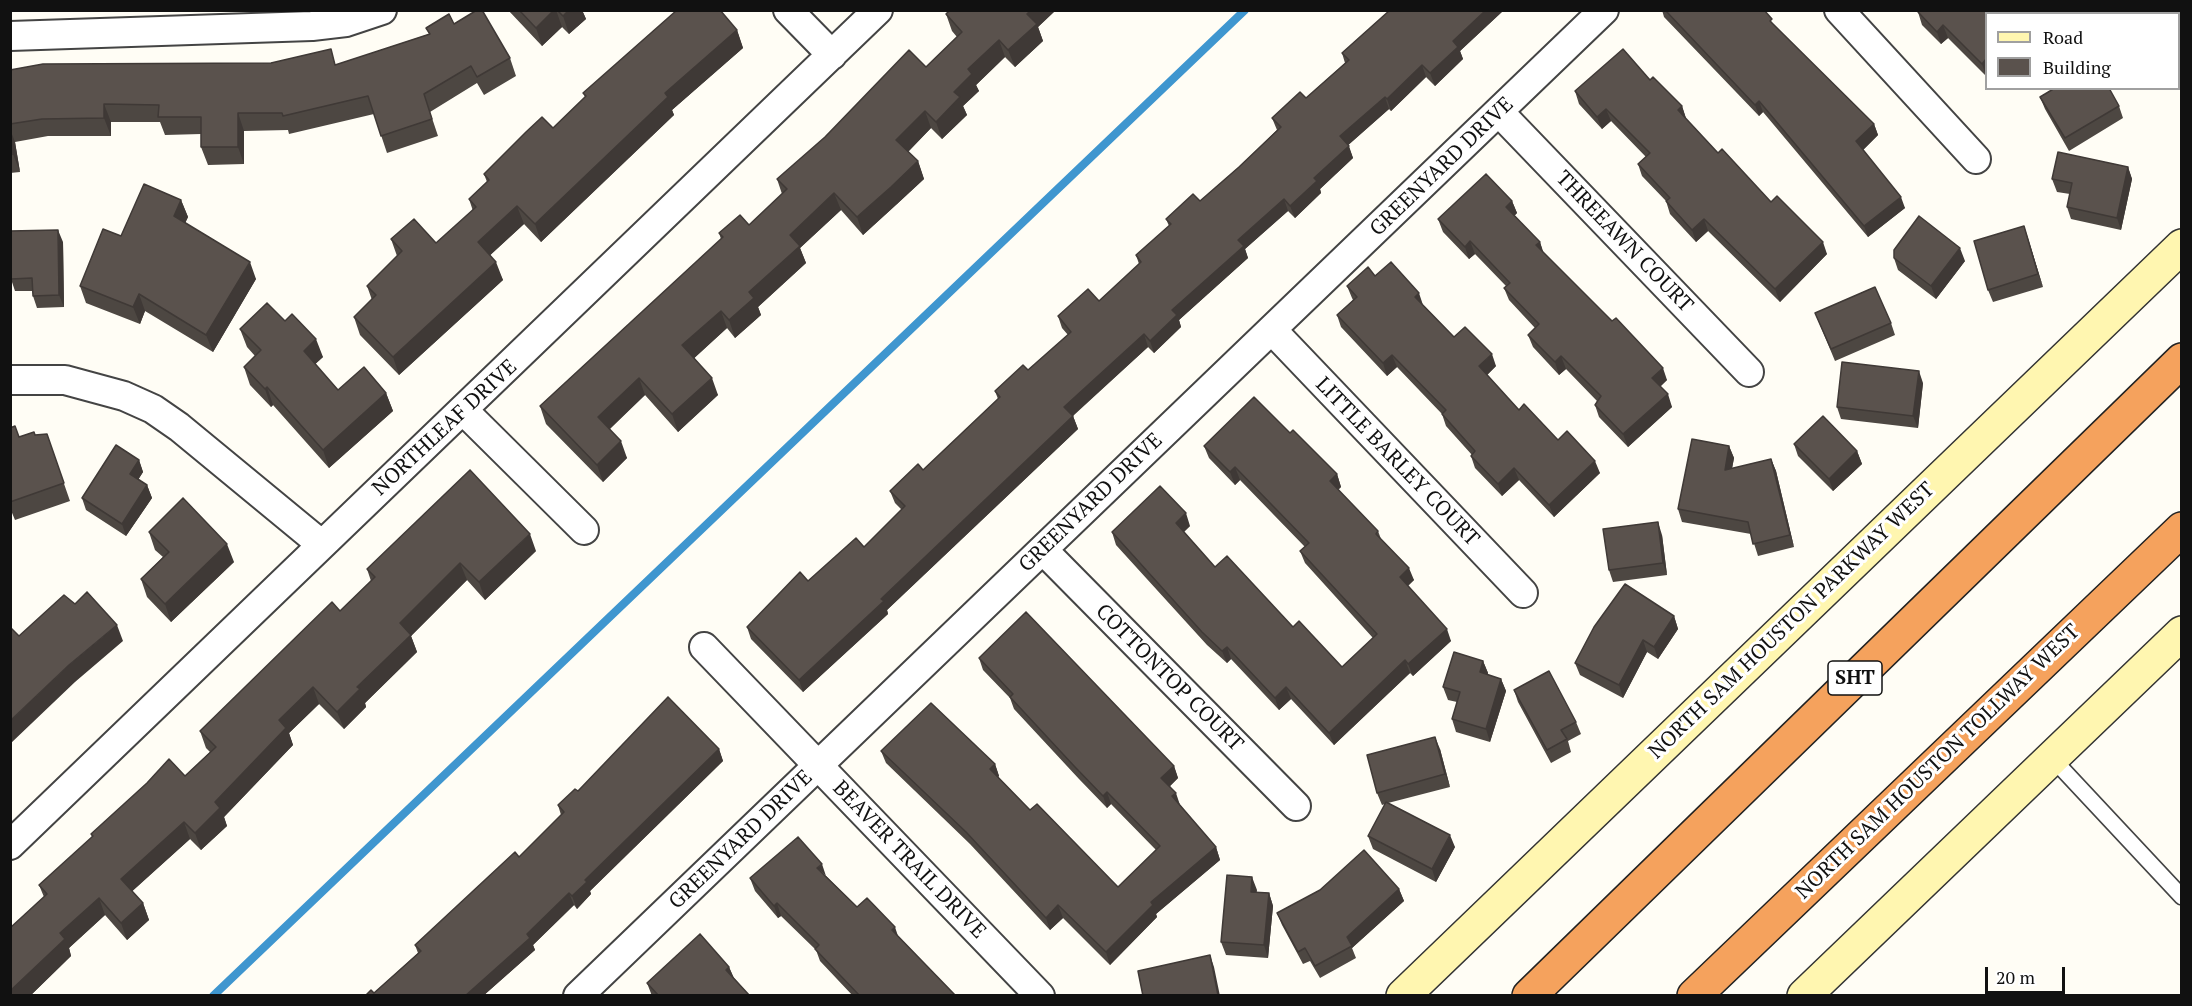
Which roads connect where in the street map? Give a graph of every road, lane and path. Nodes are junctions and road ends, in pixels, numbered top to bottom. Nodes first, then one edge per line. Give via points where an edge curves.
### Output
1 (382, 10) edge
2 (788, 10) edge
3 (878, 10) edge
4 (1604, 10) edge
5 (1839, 10) edge
6 (10, 36) edge
7 (831, 55) junction
8 (1499, 112) junction
9 (1976, 159) dead end
10 (2181, 246) edge
11 (1272, 330) junction
12 (2181, 360) edge
13 (1749, 372) dead end
14 (10, 380) edge
15 (464, 411) junction
16 (2181, 529) edge
17 (584, 530) dead end
18 (321, 544) junction
19 (1043, 550) junction
20 (1523, 593) dead end
21 (2181, 633) edge
22 (704, 647) dead end
23 (2052, 758) junction
24 (818, 765) junction
25 (1296, 806) dead end
26 (10, 845) edge
27 (2181, 897) edge
28 (578, 996) edge
29 (1040, 996) edge
30 (1403, 996) edge
31 (1529, 996) edge
32 (1694, 996) edge
33 (1804, 996) edge

1 - 6 street via 346,22 312,26
2 - 7 street
3 - 7 street, NORTHLEAF DRIVE
4 - 8 street, GREENYARD DRIVE
5 - 9 street
7 - 15 street, NORTHLEAF DRIVE
8 - 11 street, GREENYARD DRIVE
8 - 13 street, THREEAWN COURT
10 - 30 main road, NORTH SAM HOUSTON PARKWAY WEST
11 - 19 street, GREENYARD DRIVE
11 - 20 street, LITTLE BARLEY COURT
12 - 31 highway, SHT
14 - 18 street via 65,380 124,396 153,410
15 - 17 street
15 - 18 street, NORTHLEAF DRIVE
16 - 32 highway, NORTH SAM HOUSTON TOLLWAY WEST
18 - 26 street, NORTHLEAF DRIVE
19 - 24 street, GREENYARD DRIVE
19 - 25 street, COTTONTOP COURT
21 - 23 main road
22 - 24 street, BEAVER TRAIL DRIVE
23 - 27 lane
23 - 33 main road
24 - 28 street, GREENYARD DRIVE
24 - 29 street, BEAVER TRAIL DRIVE

